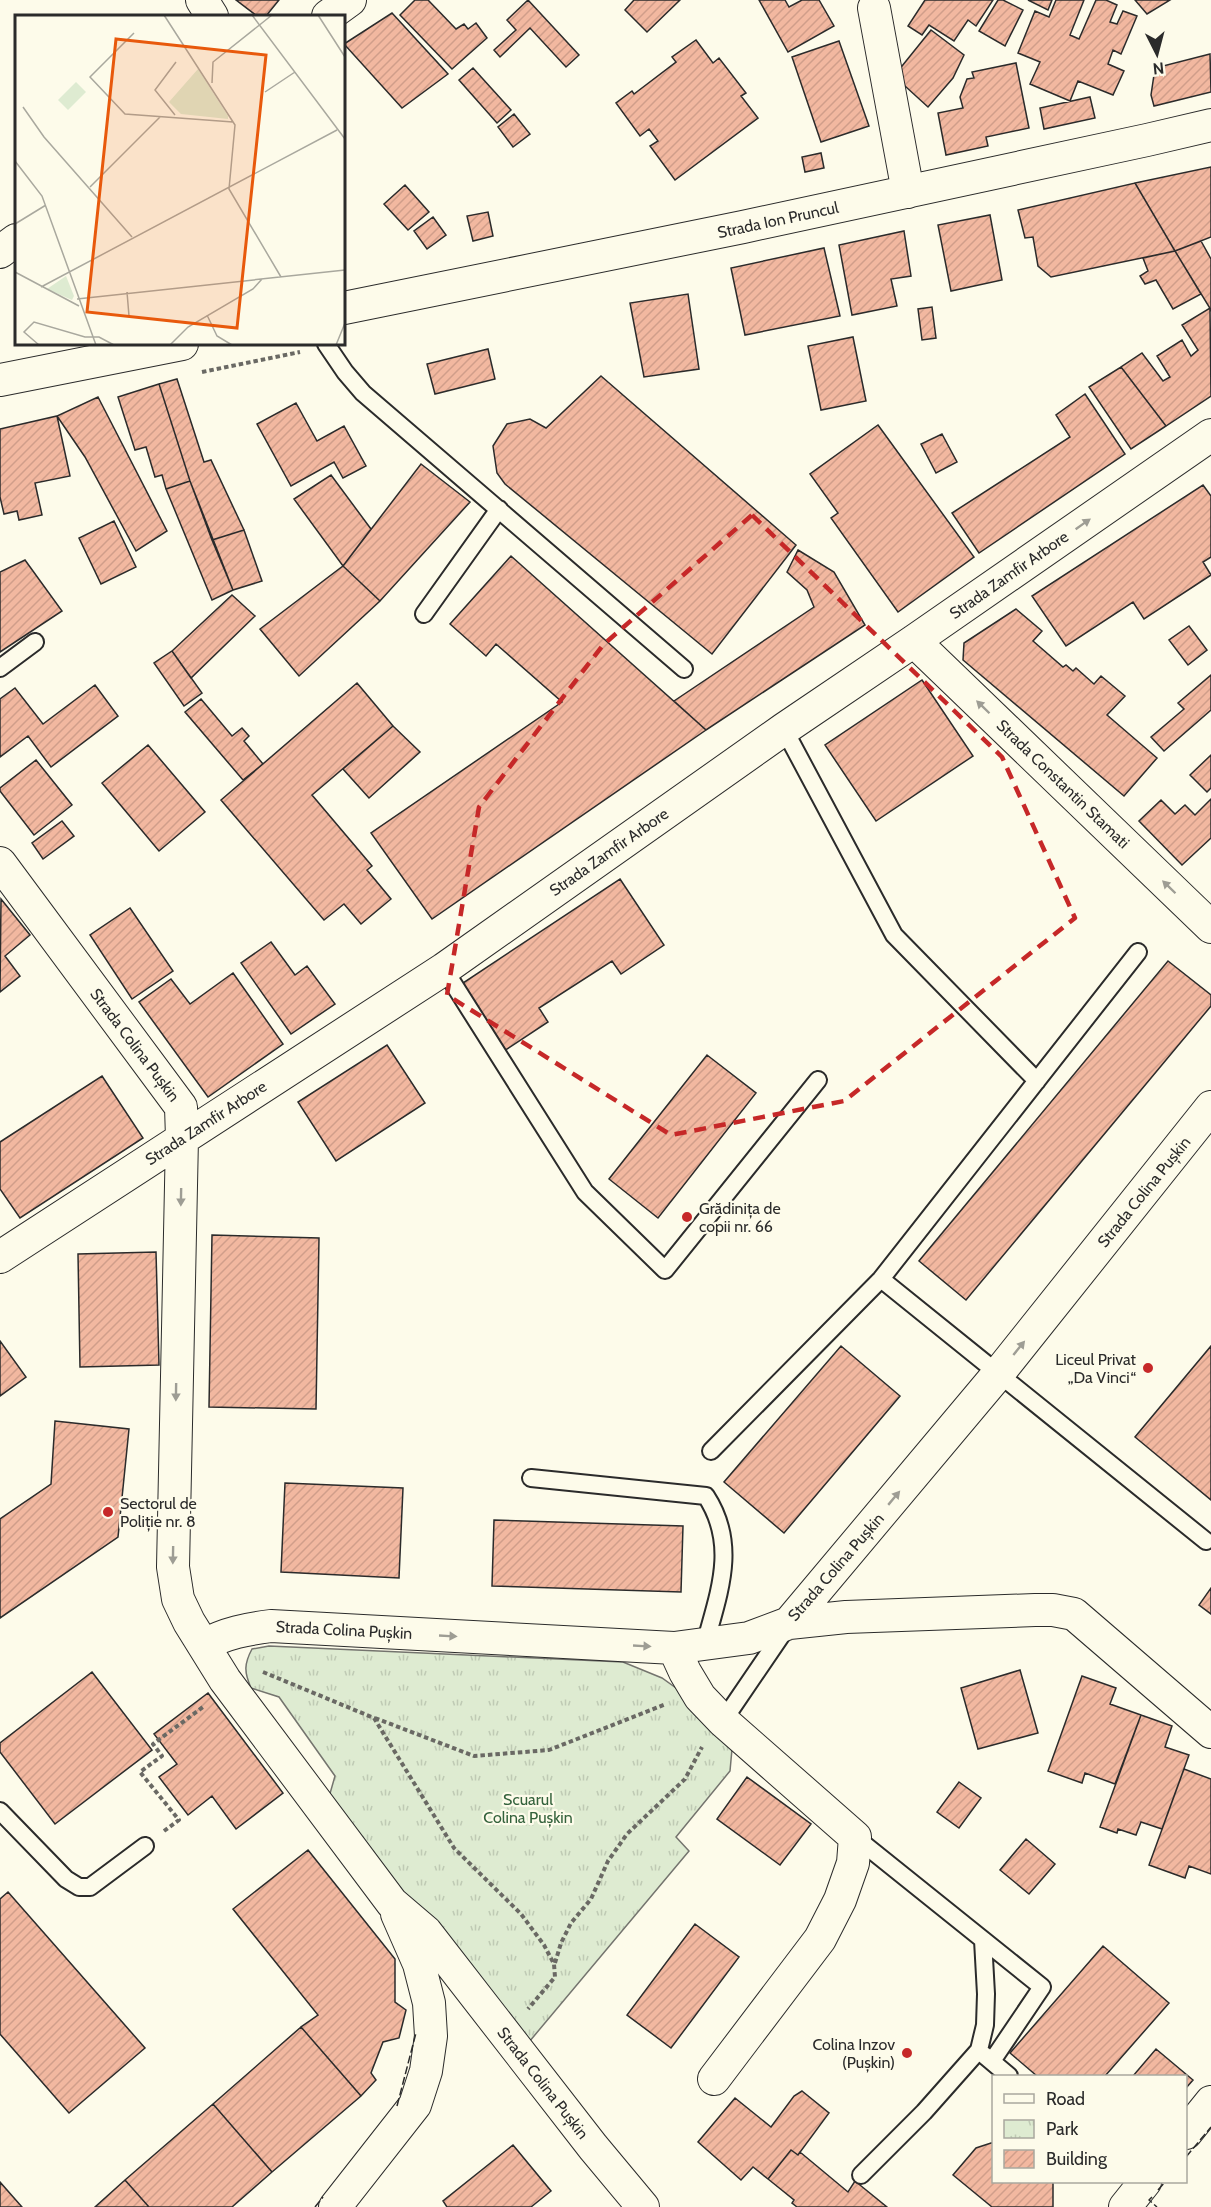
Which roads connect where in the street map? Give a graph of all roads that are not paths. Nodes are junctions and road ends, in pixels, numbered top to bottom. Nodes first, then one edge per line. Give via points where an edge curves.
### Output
1 (202, 0) edge
2 (350, 0) edge
3 (874, 8) dead end
4 (211, 15) edge
5 (329, 15) edge
6 (1211, 125) edge
7 (908, 192) junction
8 (15, 241) edge
9 (0, 252) edge
10 (345, 309) edge
11 (177, 345) edge
12 (327, 345) edge
13 (0, 380) edge
14 (1211, 435) edge
15 (499, 509) junction
16 (424, 614) dead end
17 (914, 641) junction
18 (35, 642) dead end
19 (0, 668) edge
20 (684, 669) dead end
21 (784, 729) junction
22 (0, 863) edge
23 (1211, 927) edge
24 (1138, 952) dead end
25 (444, 969) junction
26 (818, 1080) dead end
27 (1037, 1081) junction
28 (1211, 1107) edge
29 (182, 1138) junction
30 (0, 1257) edge
31 (881, 1279) junction
32 (998, 1374) junction
33 (711, 1451) dead end
34 (531, 1478) dead end
35 (1206, 1541) dead end
36 (789, 1623) junction
37 (211, 1641) junction
38 (705, 1644) junction
39 (674, 1648) junction
40 (723, 1721) junction
41 (1211, 1732) edge
42 (0, 1811) edge
43 (855, 1837) junction
44 (145, 1846) road end
45 (392, 1903) junction
46 (983, 1940) junction
47 (985, 2056) junction
48 (1008, 2075) edge
49 (714, 2079) dead end
50 (1211, 2102) edge
51 (1187, 2131) edge
52 (861, 2175) dead end
53 (335, 2207) edge
54 (643, 2207) edge

1 - 4 street
2 - 5 street
3 - 7 street
6 - 7 street, Strada Ion Pruncul
7 - 10 street, Strada Ion Pruncul
8 - 9 street
11 - 13 street
12 - 15 lane via 363,393
17 -> 14 street, Strada Zamfir Arbore
15 - 16 lane
15 - 20 lane
17 - 21 street, Strada Zamfir Arbore
23 -> 17 street, Strada Constantin Stamati
18 - 19 lane
21 - 25 street, Strada Zamfir Arbore
21 - 27 lane via 894,935
22 - 29 street, Strada Colina Pușkin via 181,1107
24 - 27 lane
25 - 26 lane via 585,1192 665,1270
25 - 29 street, Strada Zamfir Arbore
27 - 31 lane
32 -> 28 street, Strada Colina Pușkin
29 - 30 street, Strada Zamfir Arbore
29 -> 37 street, Strada Colina Pușkin via 173,1567 178,1599 189,1622
31 - 32 lane
31 - 33 lane
32 - 35 lane
36 -> 32 street, Strada Colina Pușkin
34 - 38 lane via 706,1496 717,1513 723,1536 723,1562
36 - 38 street, Strada Colina Pușkin via 749,1638
36 - 40 lane
36 - 41 street via 1011,1611 1074,1614
37 -> 39 street, Strada Colina Pușkin via 243,1629 271,1626
37 - 45 street, Strada Colina Pușkin via 230,1687
38 - 39 street, Strada Colina Pușkin
39 - 40 street via 700,1697
40 - 43 street
42 - 44 lane via 66,1879 79,1887 90,1887
43 - 46 lane
43 - 49 street via 853,1863 820,1939
45 - 53 street via 419,1964 429,2003 431,2036 426,2071 415,2105
45 - 54 street, Strada Colina Pușkin via 426,1932
46 - 47 lane
46 - 47 lane via 1042,1987
47 - 48 lane
47 - 52 lane
50 - 51 street

